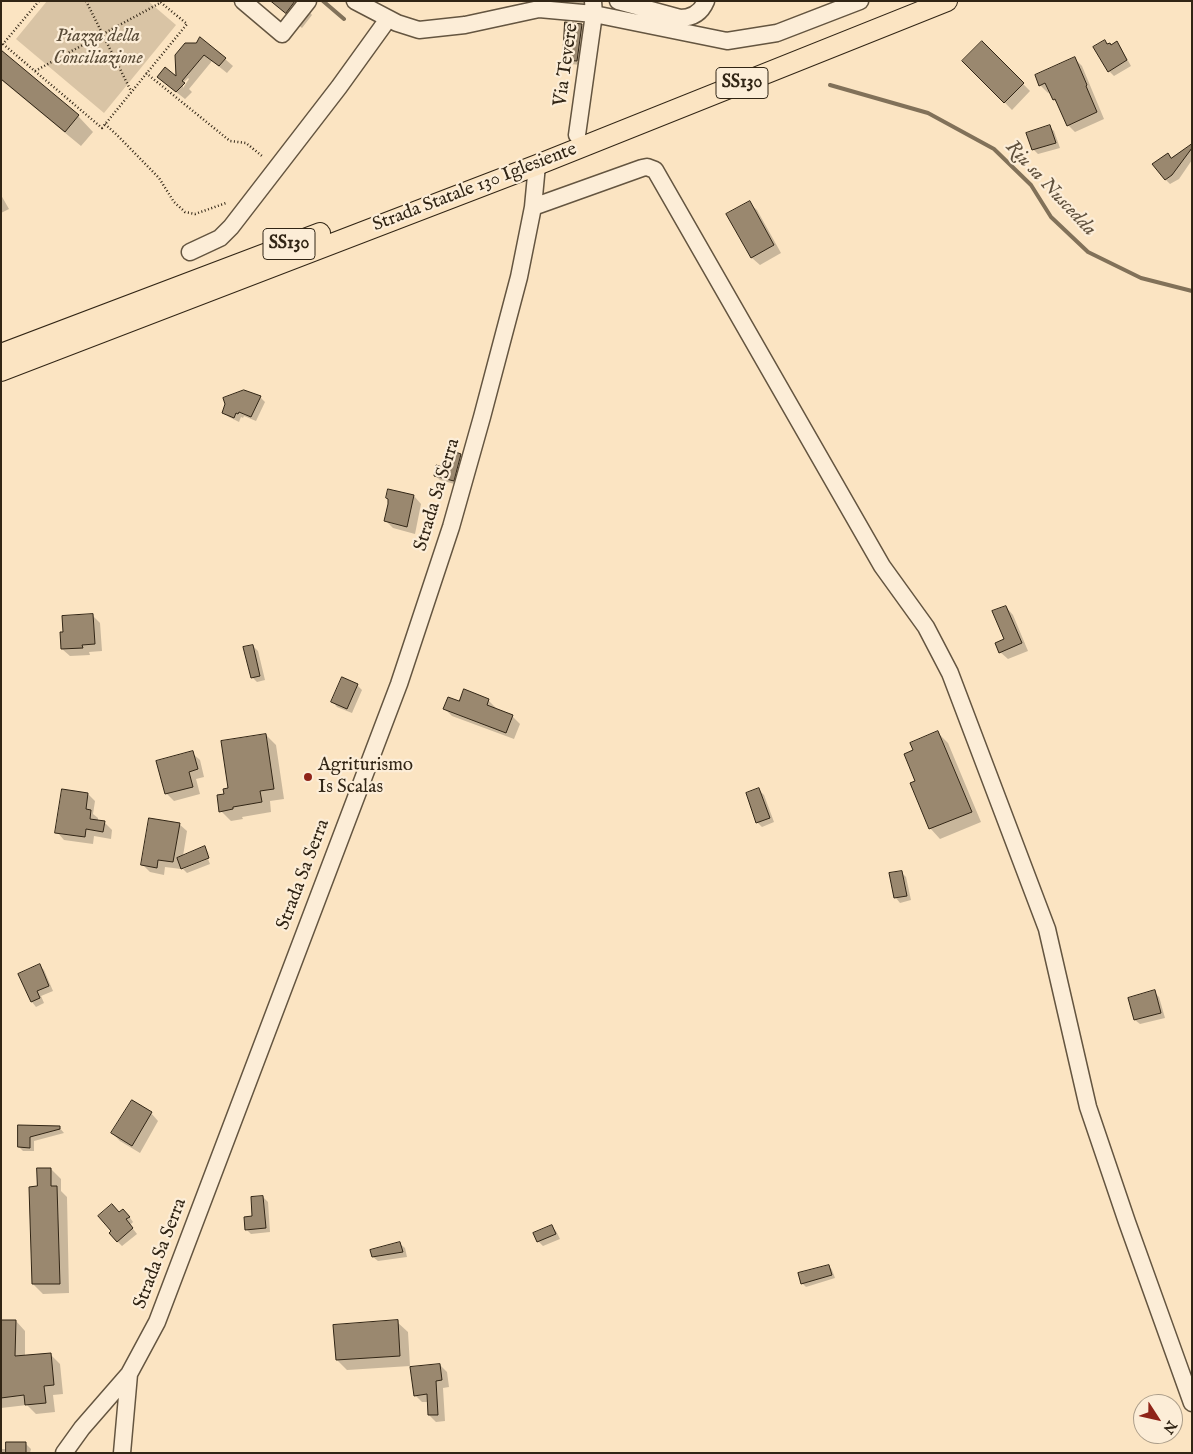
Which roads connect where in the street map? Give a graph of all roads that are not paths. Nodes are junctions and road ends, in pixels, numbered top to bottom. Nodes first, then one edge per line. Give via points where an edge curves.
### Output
1 (243, 1) edge
2 (308, 1) edge
3 (355, 1) edge
4 (618, 1) edge
5 (706, 1) edge
6 (860, 1) edge
7 (916, 1) edge
8 (947, 1) edge
9 (594, 8) edge
10 (388, 19) junction
11 (577, 134) junction
12 (537, 164) junction
13 (533, 207) junction
14 (190, 252) dead end
15 (1, 354) edge
16 (1, 371) edge
17 (129, 1374) junction
18 (1192, 1402) edge
19 (64, 1453) edge
20 (122, 1453) edge

1 - 2 street via 282,34
3 - 10 street
4 - 5 street via 686,18 699,12
6 - 9 street via 778,33 727,41
7 - 11 main road, Strada Statale 130 Iglesiente / SS130
8 - 12 main road, Strada Statale 130 Iglesiente / SS130
9 - 10 street via 539,9 465,25 419,30
9 - 11 street, Via Tevere
10 - 14 street via 232,227 220,238
11 - 15 main road, Strada Statale 130 Iglesiente / SS130
12 - 13 street, Strada Sa Serra
12 - 16 main road, Strada Statale 130 Iglesiente / SS130
13 - 17 street, Strada Sa Serra via 519,277 482,418 399,684 157,1322
13 - 18 street via 642,168 655,170 882,566 926,627 950,674 1047,929 1088,1107
17 - 19 street, Strada Sa Serra
17 - 20 street

